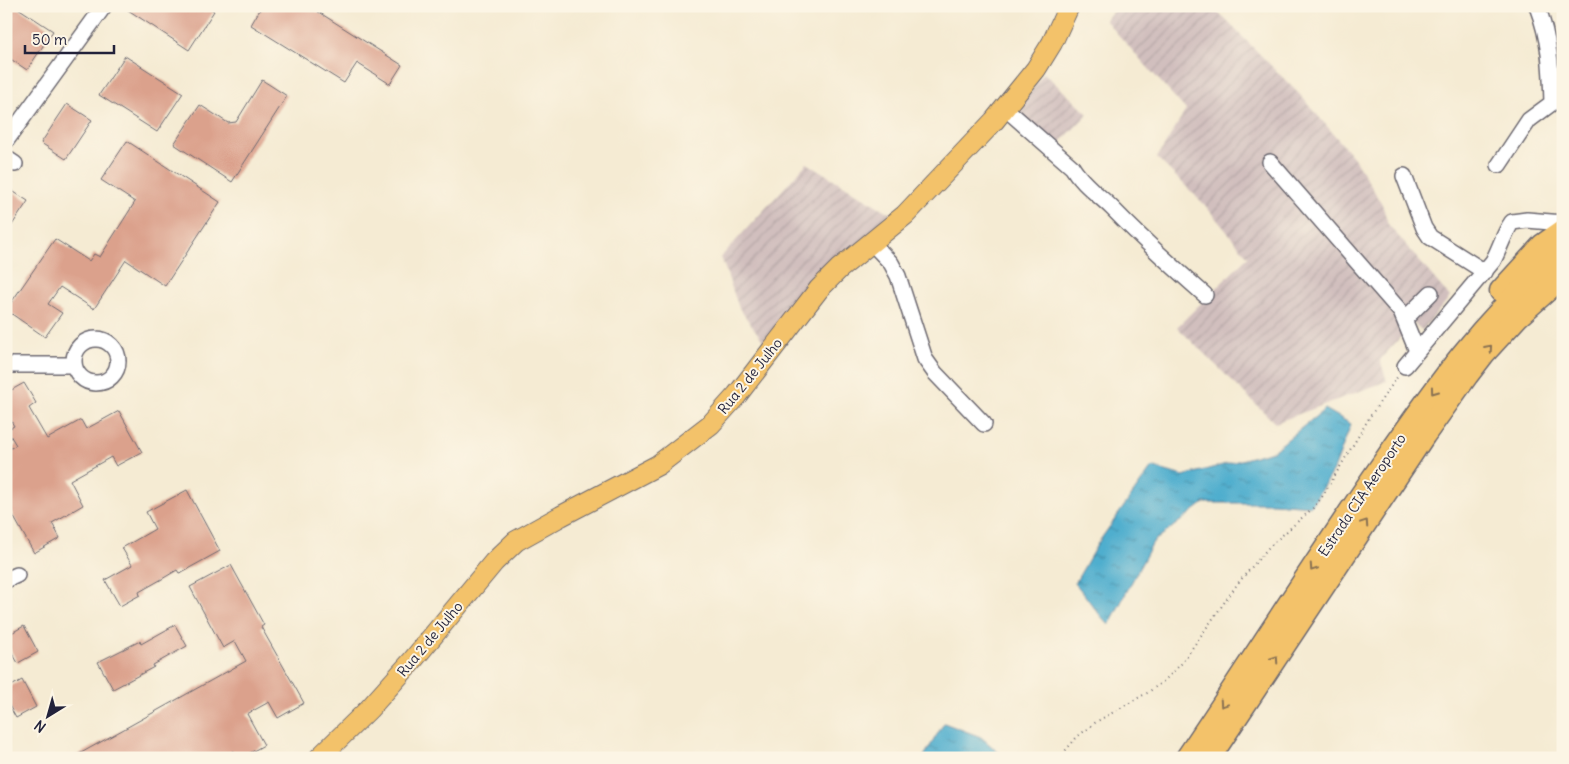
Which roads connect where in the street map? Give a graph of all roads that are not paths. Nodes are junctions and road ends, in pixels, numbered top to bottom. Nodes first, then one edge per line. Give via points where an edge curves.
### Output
1 (104, 6) edge
2 (1069, 6) edge
3 (1537, 6) edge
4 (1557, 102) edge
5 (1005, 108) junction
6 (6, 141) edge
7 (1270, 162) dead end
8 (1498, 165) dead end
9 (1404, 176) dead end
10 (1537, 220) junction
11 (1563, 223) edge
12 (1563, 231) edge
13 (871, 242) junction
14 (1553, 250) edge
15 (1485, 272) junction
16 (1563, 276) edge
17 (1432, 293) dead end
18 (1205, 295) dead end
19 (1405, 319) junction
20 (1417, 351) junction
21 (6, 365) edge
22 (74, 365) dead end
23 (1453, 365) junction
24 (1405, 366) road end
25 (984, 424) dead end
26 (319, 758) edge
27 (1187, 758) edge
28 (1209, 758) edge

1 - 6 street
2 - 5 main road, Rua 2 de Julho via 1044,56
3 - 4 street via 1550,51
4 - 8 street via 1529,120
5 - 13 main road, Rua 2 de Julho via 926,194
5 - 18 street via 1072,167 1130,228
7 - 19 street
9 - 15 street via 1430,236
10 - 11 street
10 - 14 street
10 - 15 street via 1512,222
12 - 14 highway
13 - 25 street via 898,276 925,359
13 - 26 main road, Rua 2 de Julho via 819,289 711,424 658,466 516,541 494,562 412,662
14 - 23 highway, Estrada CIA Aeroporto via 1526,285
14 - 23 highway via 1470,326
15 - 20 street
28 -> 16 highway, Estrada CIA Aeroporto via 1467,375 1518,317
17 - 19 street
19 - 20 street
20 - 24 street
21 - 22 street
23 -> 27 highway, Estrada CIA Aeroporto via 1366,489

